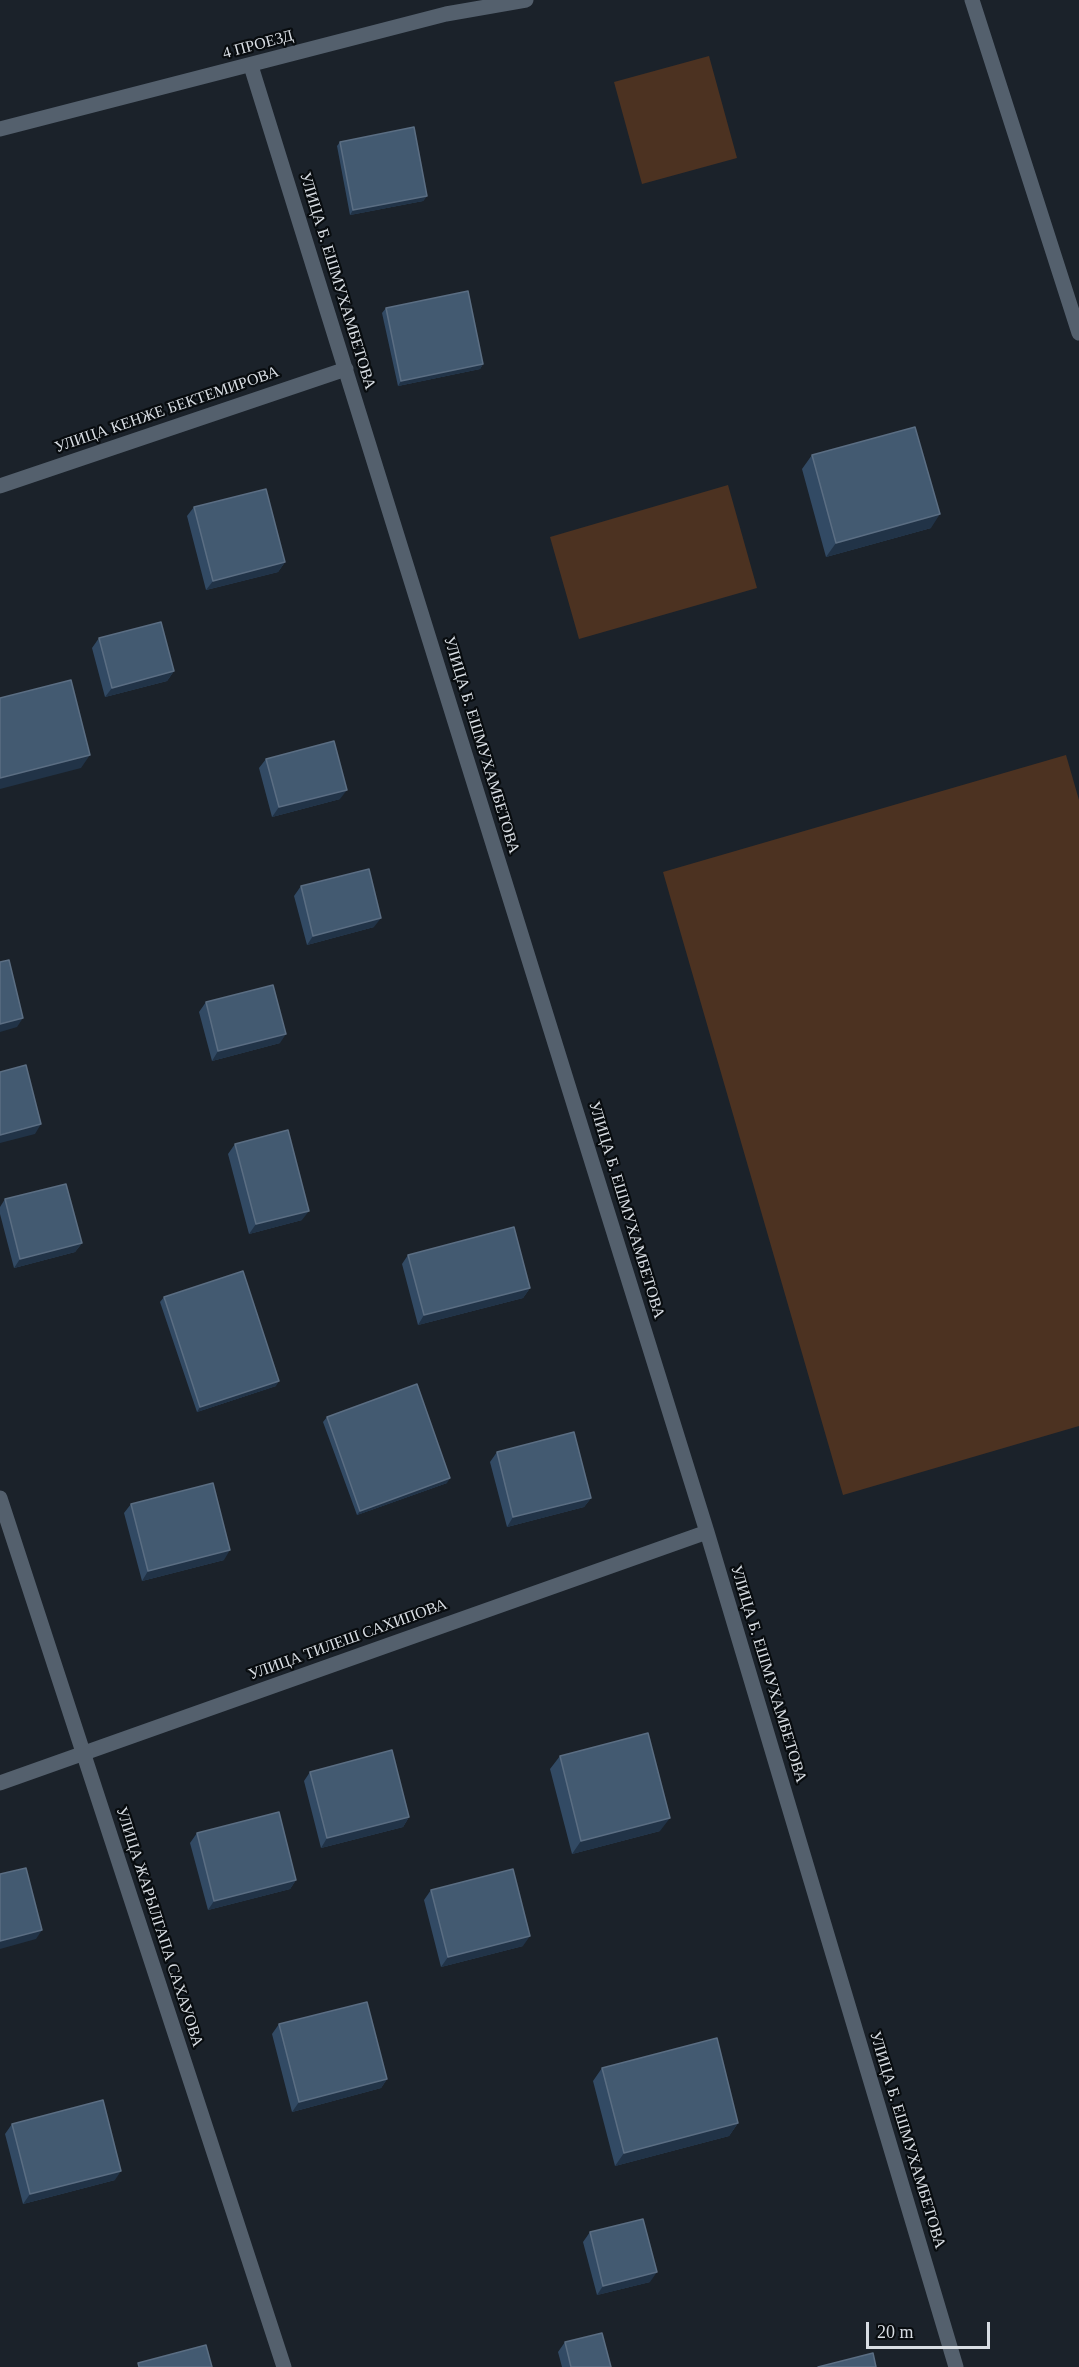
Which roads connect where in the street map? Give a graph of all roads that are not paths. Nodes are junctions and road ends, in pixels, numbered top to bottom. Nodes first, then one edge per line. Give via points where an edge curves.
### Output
1 (526, 0) edge
2 (972, 0) edge
3 (251, 66) junction
4 (0, 129) edge
5 (1079, 333) edge
6 (346, 369) junction
7 (0, 486) edge
8 (0, 1498) edge
9 (707, 1532) junction
10 (83, 1753) junction
11 (0, 1783) edge
12 (284, 2367) edge
13 (956, 2367) edge

1 - 3 street, 4 ПРОЕЗД via 446,14
2 - 5 street
3 - 4 street, 4 ПРОЕЗД
3 - 6 street, УЛИЦА Б. ЕШМУХАМБЕТОВА
6 - 7 street, УЛИЦА КЕНЖЕ БЕКТЕМИРОВА
6 - 9 street, УЛИЦА Б. ЕШМУХАМБЕТОВА
8 - 10 street, УЛИЦА ЖАРЫЛГАПА САХАУОВА
9 - 10 street, УЛИЦА ТИЛЕШ САХИПОВА
9 - 13 street, УЛИЦА Б. ЕШМУХАМБЕТОВА
10 - 11 street, УЛИЦА ТИЛЕШ САХИПОВА
10 - 12 street, УЛИЦА ЖАРЫЛГАПА САХАУОВА

